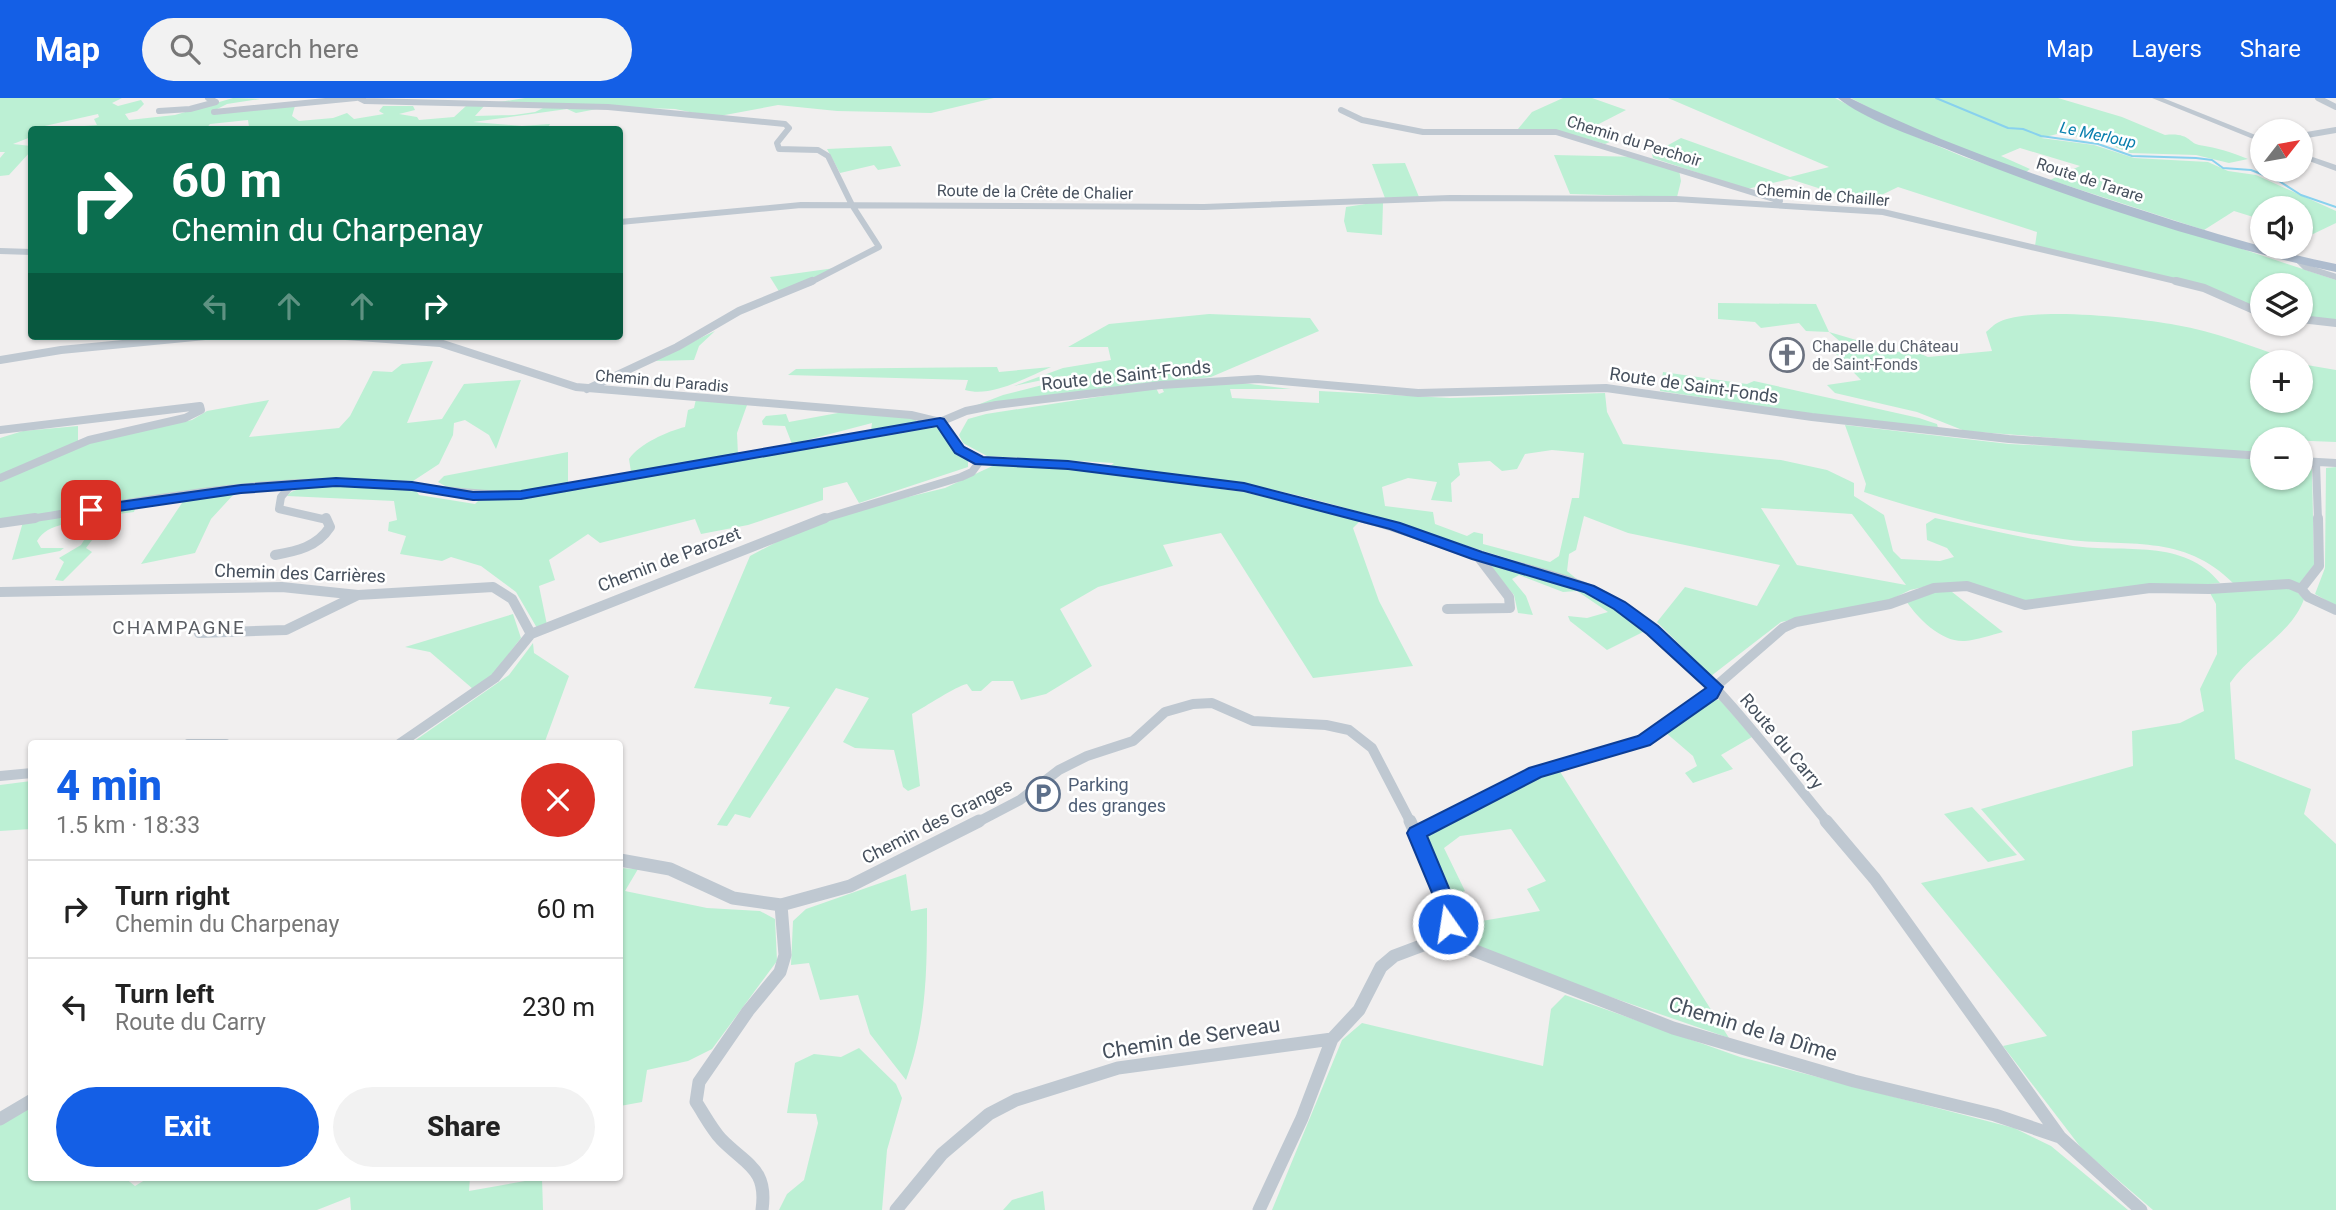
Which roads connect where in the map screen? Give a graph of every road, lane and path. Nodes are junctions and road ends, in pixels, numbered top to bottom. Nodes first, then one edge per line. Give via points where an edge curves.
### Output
1 (208, 98) edge
2 (358, 98) edge
3 (1843, 98) edge
4 (2156, 98) edge
5 (2319, 98) edge
6 (2336, 99) edge
7 (2336, 107) edge
8 (1341, 110) dead end
9 (159, 111) dead end
10 (214, 112) dead end
11 (2336, 130) edge
12 (2314, 134) edge
13 (2250, 136) edge
14 (2314, 160) edge
15 (2336, 168) edge
16 (1450, 198) joint
17 (852, 205) junction
18 (1792, 206) junction
19 (623, 222) edge
20 (0, 251) edge
21 (28, 251) edge
22 (2298, 260) junction
23 (2336, 268) edge
24 (2336, 277) edge
25 (2250, 308) edge
26 (2313, 320) edge
27 (2336, 323) edge
28 (164, 340) edge
29 (400, 340) edge
30 (0, 360) edge
31 (587, 388) junction
32 (940, 422) junction
33 (0, 430) edge
34 (2250, 455) edge
35 (980, 461) junction
36 (2313, 463) edge
37 (2316, 463) junction
38 (2336, 463) edge
39 (0, 478) edge
40 (292, 484) junction
41 (0, 523) edge
42 (275, 555) dead end
43 (1477, 555) junction
44 (2301, 589) junction
45 (0, 592) edge
46 (358, 595) junction
47 (1447, 609) dead end
48 (2336, 610) edge
49 (199, 633) dead end
50 (531, 634) junction
51 (1715, 687) junction
52 (405, 740) edge
53 (28, 773) edge
54 (0, 776) edge
55 (1416, 833) junction
56 (623, 861) edge
57 (781, 905) junction
58 (1442, 937) junction
59 (1332, 1039) junction
60 (28, 1102) edge
61 (0, 1119) edge
62 (2060, 1137) junction
63 (762, 1210) edge
64 (896, 1210) edge
65 (1259, 1210) edge
66 (2141, 1210) edge

1 - 9 street via 216,102
2 - 10 street
2 - 17 street via 644,109 788,125 776,147 825,153
3 - 22 main road, Route de Tarare via 1969,157
4 - 13 street
5 - 6 street
5 - 7 street
8 - 18 street, Chemin du Perchoir via 1362,120 1423,132 1556,132
11 - 12 street
14 - 15 street
16 - 17 street, Route de la Crête de Chalier via 1204,207
16 - 18 street, Chemin de Chailler via 1664,199
17 - 19 street, Route de la Crête de Chalier via 787,206
17 - 31 street via 879,242 875,251 796,290 739,311 677,347
18 - 25 street, Chemin de Chailler via 1906,217 2204,288
20 - 21 street
22 - 23 main road, Route de Tarare
22 - 24 street via 2305,267
26 - 27 street
28 - 30 street
29 - 31 street, Chemin du Paradis via 440,343
31 - 32 street, Chemin du Paradis via 852,408
32 - 34 street, Route de Saint-Fonds via 996,405 1161,385 1258,379 1382,392 1618,389 2009,439
32 - 35 street via 960,450
32 - 40 street, Route de Saint-Fonds via 521,495 473,496 366,482
33 - 39 street via 184,407 200,406 201,410 185,418 89,440
35 - 43 street, Route du Carry via 1068,465 1244,487 1395,526
35 - 50 street, Chemin de Parozet via 961,477 801,525 719,562
36 - 37 street
37 - 38 street
37 - 44 street via 2319,566
40 - 41 street, Route de Saint-Fonds
40 - 42 street via 281,497 279,509 326,517 330,527 308,547
43 - 47 street via 1509,597 1510,608
43 - 51 street, Route du Carry via 1589,589 1619,605
44 - 48 street
44 - 51 street via 2289,584 2150,588 2025,605 1967,586 1934,588 1890,604 1796,622
45 - 46 street, Chemin des Carrières via 282,587
46 - 49 street via 286,630
46 - 50 street, Chemin des Carrières via 503,589 514,600
50 - 52 street, Chemin de Parozet via 495,678
51 - 55 street via 1644,741 1535,773
51 - 62 street, Route du Carry via 1874,879
53 - 54 street
55 - 57 street, Chemin des Granges via 1363,738 1326,725 1272,724 1212,704 1193,705 1165,712 1133,741 1059,769 1020,800 883,870 827,894
55 - 58 street, Chemin des Granges via 1450,912
56 - 57 street, Chemin des Granges via 670,869 733,898
57 - 63 street via 785,956 780,972 699,1082 696,1102 719,1137 759,1172 766,1192
58 - 59 street via 1394,956 1381,967 1359,1010
58 - 62 street, Chemin de la Dîme via 1672,1028 1854,1081 1995,1115
59 - 64 street, Chemin de Serveau via 1118,1068 1016,1100 989,1114 942,1154
59 - 65 street
60 - 61 street
62 - 66 street, Route du Carry

